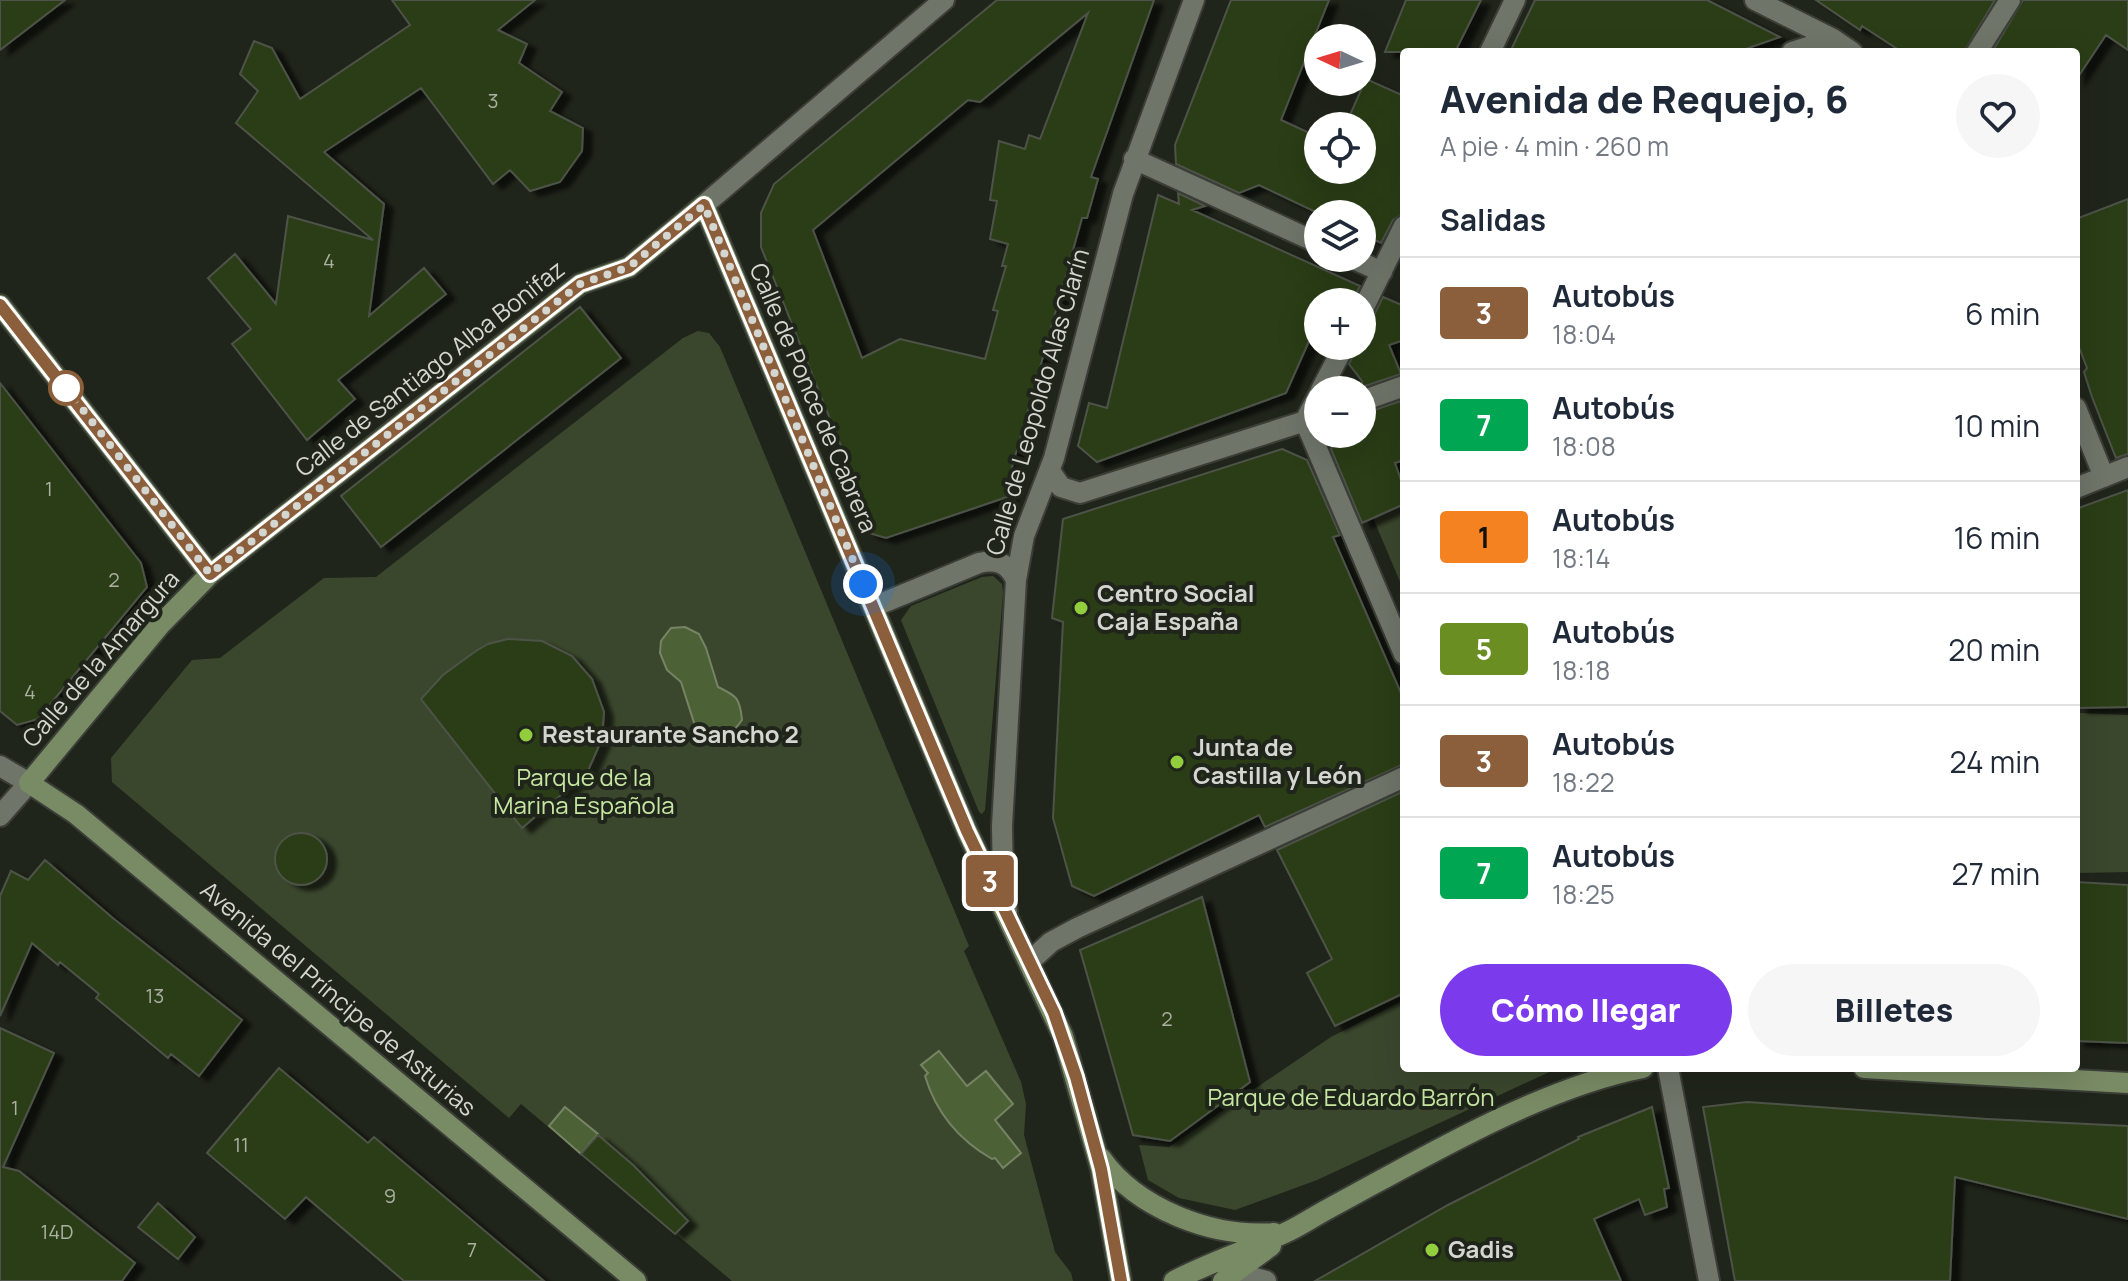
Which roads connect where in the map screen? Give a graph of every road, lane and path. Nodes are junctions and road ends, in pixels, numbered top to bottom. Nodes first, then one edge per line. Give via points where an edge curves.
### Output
1 (944, 0) edge
2 (1194, 0) edge
3 (1515, 0) edge
4 (1755, 0) edge
5 (2010, 0) edge
6 (1833, 39) junction
7 (1492, 48) edge
8 (1805, 48) edge
9 (1846, 48) edge
10 (1980, 48) edge
11 (1134, 159) junction
12 (704, 205) junction
13 (1400, 234) edge
14 (1304, 237) edge
15 (1376, 269) edge
16 (1382, 272) junction
17 (1374, 288) edge
18 (0, 305) edge
19 (1400, 387) edge
20 (1376, 396) edge
21 (2080, 418) edge
22 (1304, 422) edge
23 (1323, 448) edge
24 (2128, 467) edge
25 (1050, 471) junction
26 (2104, 477) junction
27 (2080, 486) edge
28 (210, 574) junction
29 (1016, 580) junction
30 (873, 607) junction
31 (1400, 644) edge
32 (0, 766) edge
33 (1400, 779) edge
34 (29, 783) junction
35 (0, 816) edge
36 (1009, 920) junction
37 (1029, 962) junction
38 (1629, 1072) edge
39 (1669, 1072) edge
40 (1934, 1072) edge
41 (2128, 1083) edge
42 (1096, 1150) junction
43 (1290, 1231) junction
44 (1225, 1280) edge
45 (636, 1281) edge
46 (1121, 1281) edge
47 (1174, 1281) edge
48 (1266, 1281) edge
49 (1709, 1281) edge

1 - 12 street, Calle de Santiago Alba Bonifaz
2 - 11 street, Calle de Leopoldo Alas Clarín
3 - 7 street
4 - 6 street
5 - 10 street
6 - 8 street
6 - 9 street
11 - 14 street
11 - 25 street, Calle de Leopoldo Alas Clarín
12 - 28 main road, Calle de Santiago Alba Bonifaz via 629,267 580,284
12 - 30 main road, Calle de Ponce de Cabrera
13 - 16 street
15 - 16 street
16 - 17 street
18 - 28 main road
19 - 20 street
21 - 26 street
22 - 25 street via 1080,493 1061,487
23 - 31 street
24 - 26 street
25 - 29 street, Calle de Leopoldo Alas Clarín via 1024,536
26 - 27 street
28 - 34 main road, Calle de la Amargura via 160,625
29 - 30 street via 1003,563 979,563
29 - 36 street, Calle de Leopoldo Alas Clarín via 1002,826
30 - 36 main road, Calle de Ponce de Cabrera
32 - 34 street, Avenida del Príncipe de Asturias
33 - 37 street via 1077,928
34 - 35 street, Calle de la Amargura
34 - 45 main road, Avenida del Príncipe de Asturias via 76,814
36 - 37 main road, Calle de Leopoldo Alas Clarín
37 - 42 main road, Calle de Leopoldo Alas Clarín via 1067,1048
38 - 43 main road via 1508,1116
39 - 49 street
40 - 41 main road
42 - 43 main road, Calle de Leopoldo Alas Clarín via 1134,1190 1184,1218 1236,1231
42 - 46 main road, Calle de Leopoldo Alas Clarín
43 - 44 main road
43 - 47 main road
44 - 48 street via 1244,1275

